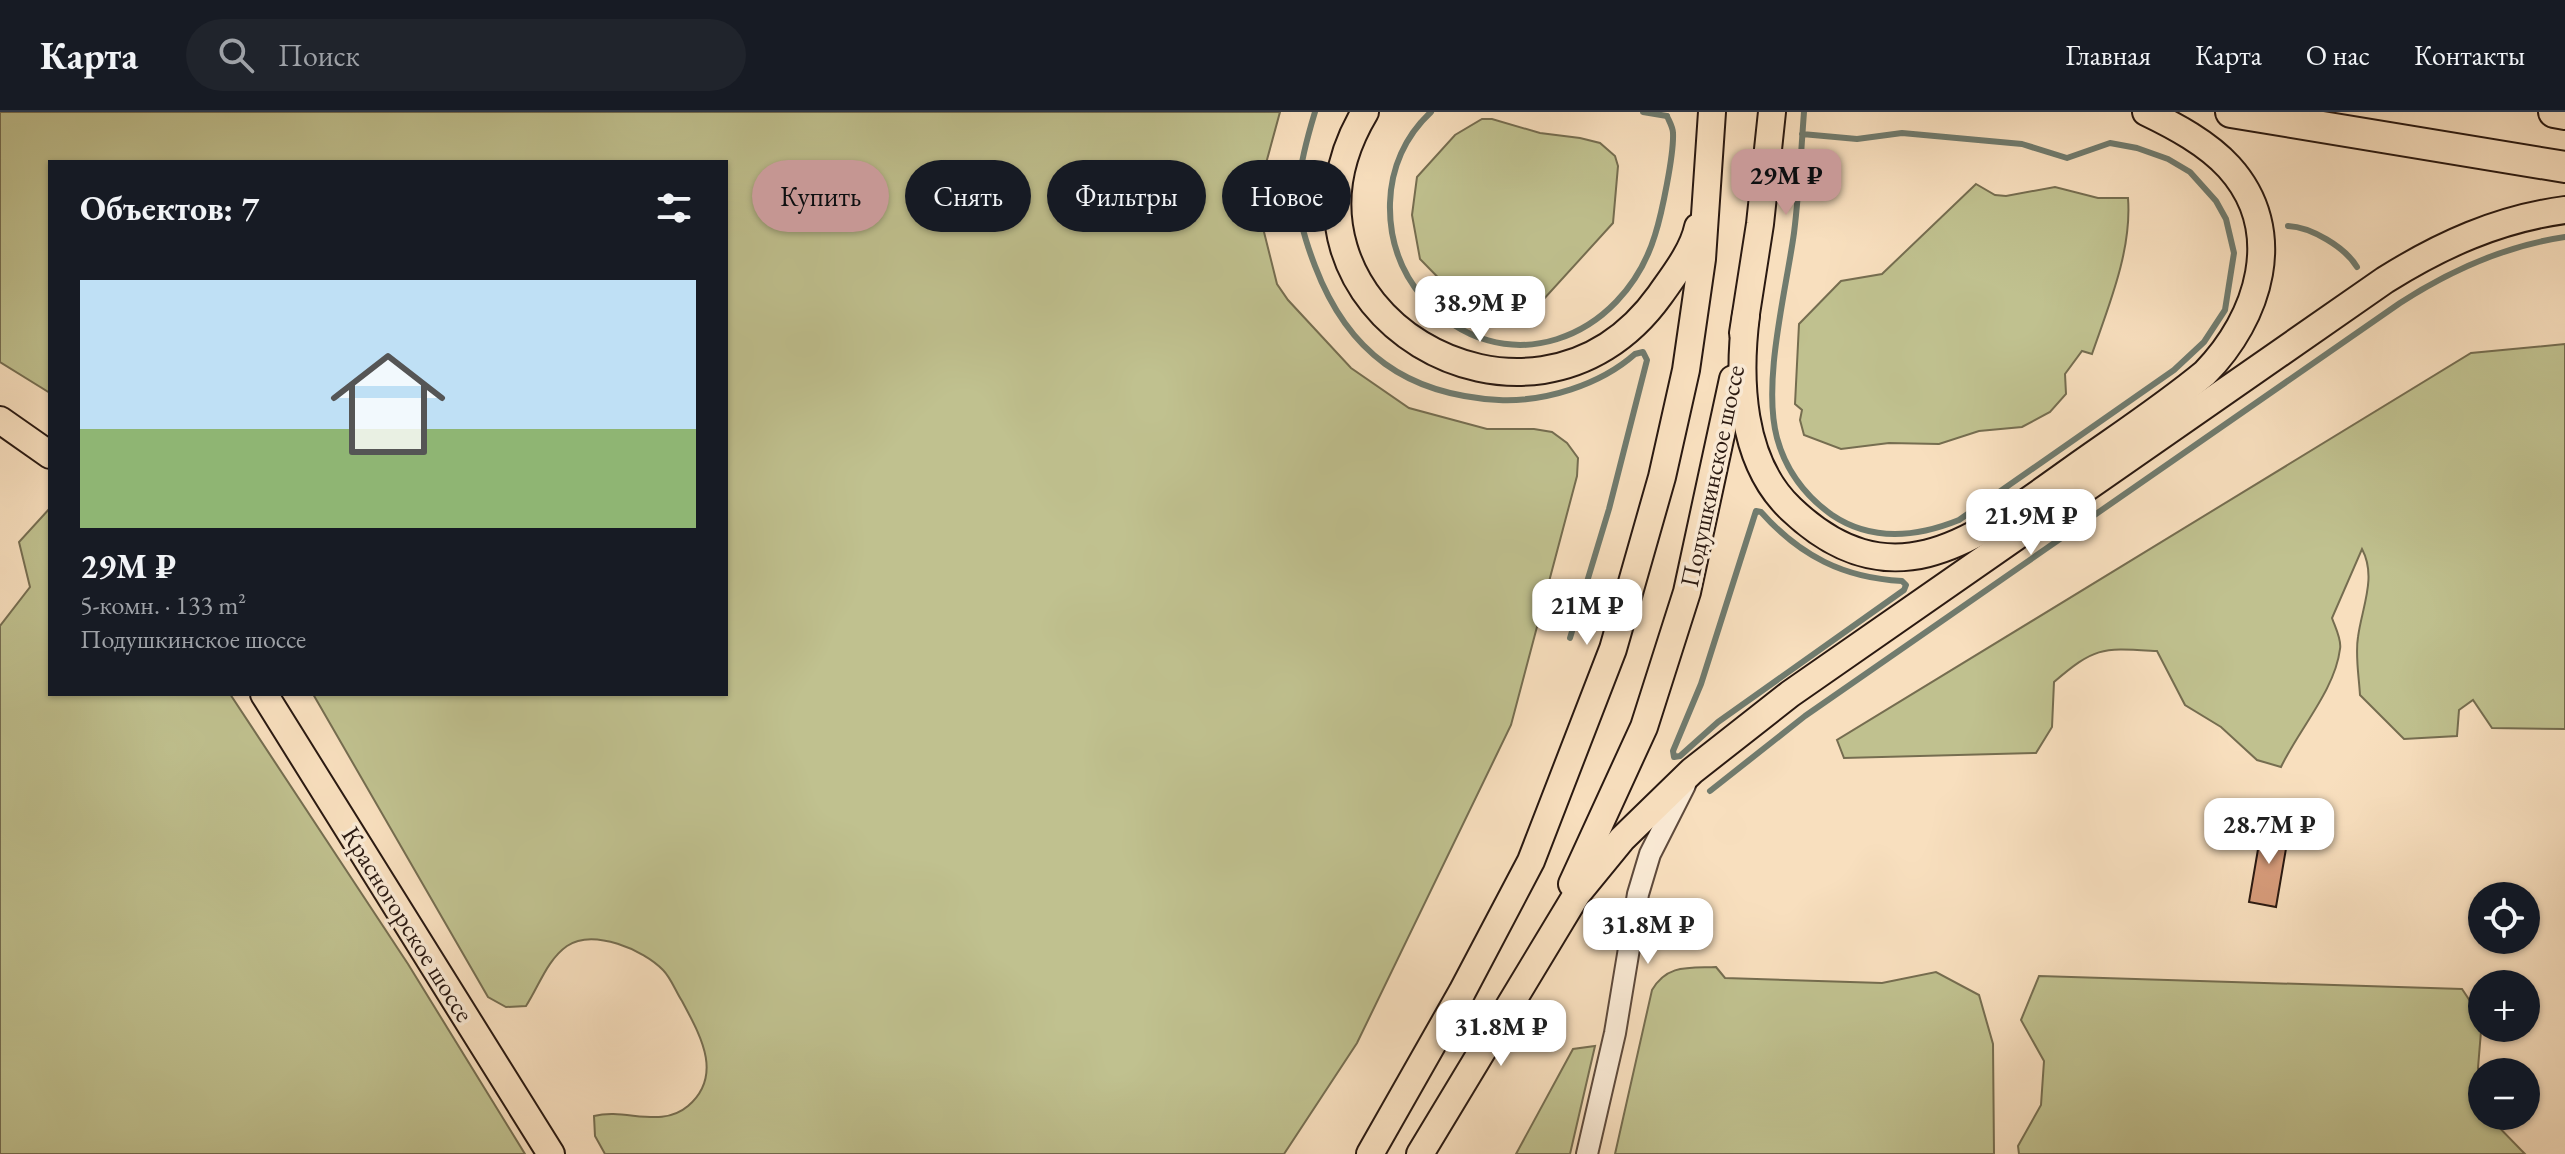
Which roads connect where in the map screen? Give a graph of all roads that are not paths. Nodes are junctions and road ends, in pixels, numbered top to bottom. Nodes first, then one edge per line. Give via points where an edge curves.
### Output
1 (1365, 112) edge
2 (1712, 112) edge
3 (1772, 112) edge
4 (2146, 112) edge
5 (2231, 112) edge
6 (2554, 112) edge
7 (2565, 114) edge
8 (2565, 167) edge
9 (1705, 200) junction
10 (2565, 210) edge
11 (1746, 315) junction
12 (0, 420) edge
13 (48, 454) edge
14 (265, 696) edge
15 (1692, 771) junction
16 (1538, 956) junction
17 (551, 1154) edge
18 (1370, 1154) edge
19 (1420, 1154) edge
20 (1587, 1154) edge

1 - 9 main road via 1343,161 1338,203 1344,245 1360,287 1383,317 1412,341 1482,371 1558,368 1624,335 1676,272 1696,236
2 - 9 main road
3 - 11 main road, Подушкинское шоссе
4 - 11 main road via 2208,149 2244,187 2261,234 2255,297 2235,339 2205,373 1969,540 1922,555 1877,556 1832,541 1783,502 1765,472 1745,408 1740,376
5 - 8 highway
6 - 7 highway
9 - 18 main road via 1695,316 1675,422 1631,591 1595,700 1531,861
10 - 15 main road via 2480,230 2385,280 1790,694
11 - 16 main road, Подушкинское шоссе via 1687,592 1644,727
12 - 13 main road
14 - 17 main road, Красногорское шоссе
15 - 16 main road via 1608,856
15 - 20 street via 1650,854 1638,894 1615,1033
16 - 19 main road

